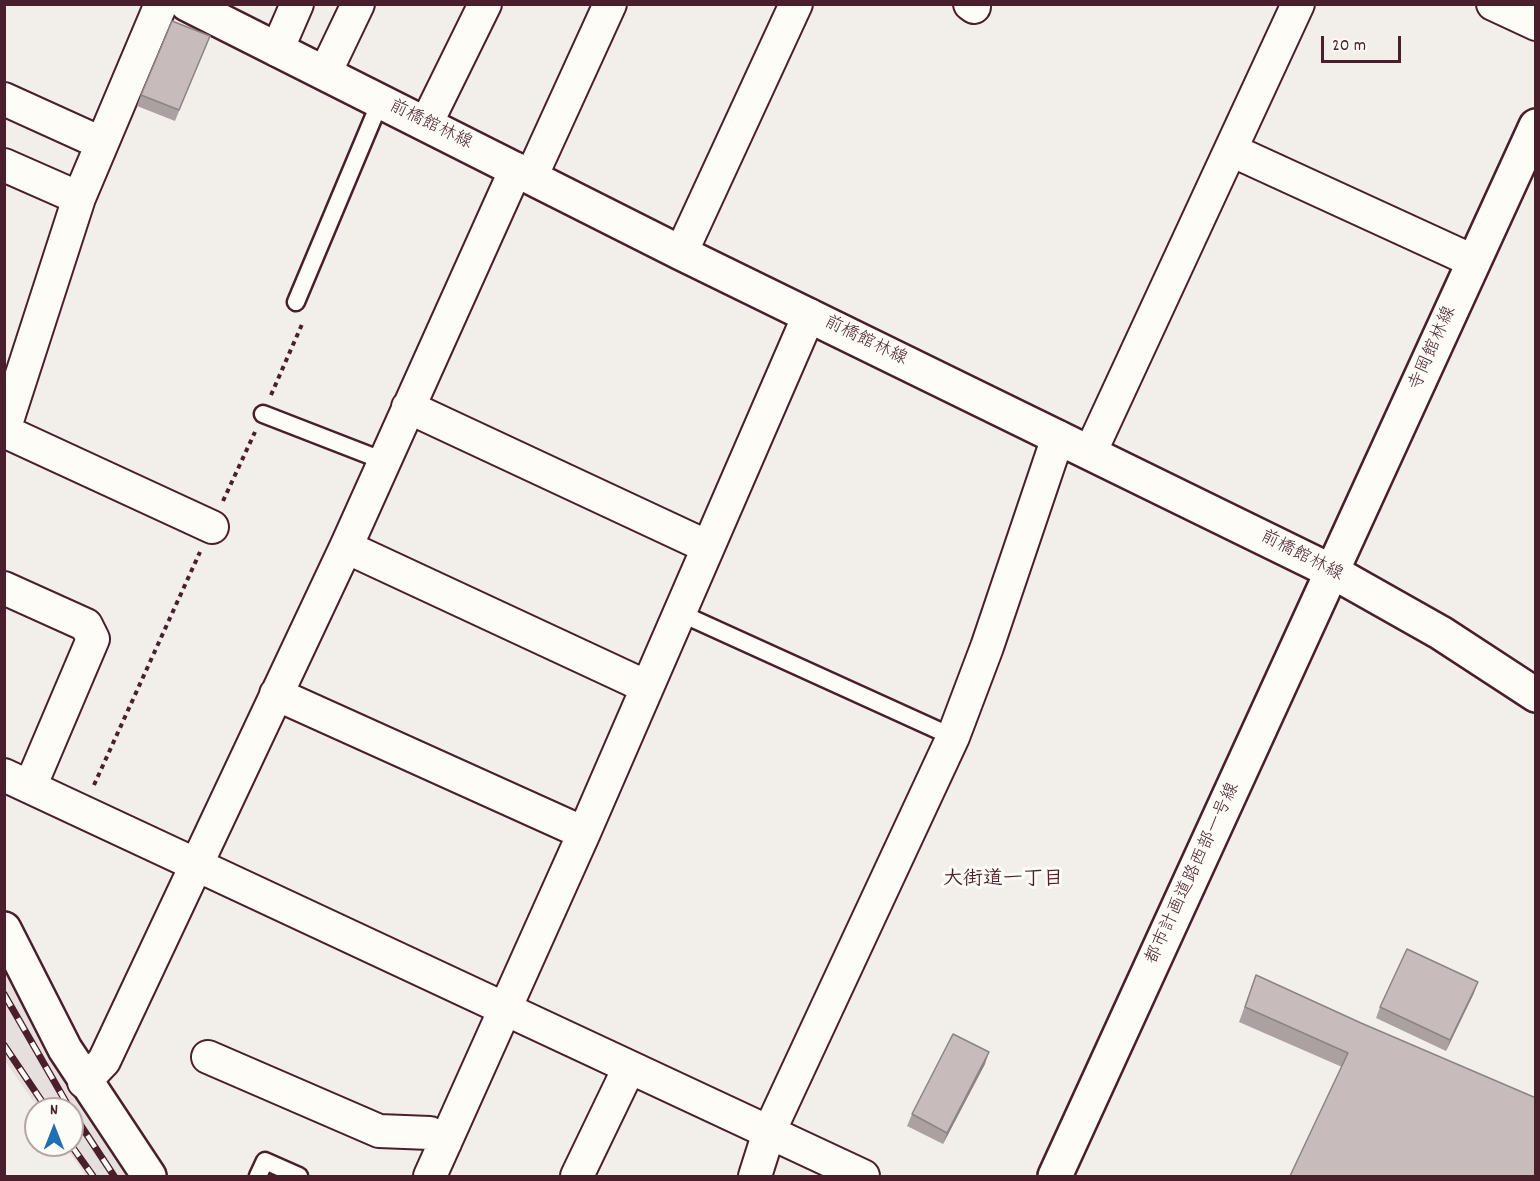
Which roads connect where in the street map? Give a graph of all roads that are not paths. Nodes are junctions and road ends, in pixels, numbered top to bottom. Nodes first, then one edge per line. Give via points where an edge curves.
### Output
1 (161, 4) edge
2 (187, 4) edge
3 (297, 4) edge
4 (358, 4) edge
5 (485, 4) edge
6 (610, 4) edge
7 (796, 4) edge
8 (1298, 4) edge
9 (1494, 4) edge
10 (1536, 24) edge
11 (277, 50) junction
12 (325, 73) junction
13 (4, 99) edge
14 (380, 102) junction
15 (426, 124) junction
16 (1536, 126) edge
17 (101, 143) junction
18 (1231, 150) junction
19 (4, 165) edge
20 (523, 173) junction
21 (79, 198) junction
22 (681, 253) junction
23 (1473, 261) junction
24 (301, 309) road end
25 (809, 315) junction
26 (408, 407) junction
27 (263, 414) road end
28 (4, 431) edge
29 (1058, 437) junction
30 (1090, 453) junction
31 (384, 461) junction
32 (212, 527) road end
33 (346, 547) junction
34 (708, 547) junction
35 (1333, 572) junction
36 (4, 588) edge
37 (680, 614) junction
38 (647, 687) junction
39 (276, 694) junction
40 (1536, 694) edge
41 (953, 737) junction
42 (17, 781) edge
43 (584, 833) junction
44 (195, 866) junction
45 (4, 929) edge
46 (503, 1009) junction
47 (207, 1057) dead end
48 (628, 1068) junction
49 (84, 1082) junction
50 (768, 1132) junction
51 (445, 1143) junction
52 (149, 1176) edge
53 (258, 1176) edge
54 (299, 1176) edge
55 (430, 1176) edge
56 (578, 1176) edge
57 (755, 1176) edge
58 (863, 1176) edge
59 (1055, 1176) edge

1 - 17 street
2 - 11 main road, 前橋館林線
3 - 11 street
4 - 12 street
5 - 15 street
6 - 20 street
7 - 22 street
8 - 18 street
9 - 10 street
11 - 12 main road, 前橋館林線
12 - 14 main road, 前橋館林線
13 - 17 street
14 - 15 main road, 前橋館林線
14 - 24 lane
15 - 20 main road, 前橋館林線
16 - 23 main road, 寺岡館林線
17 - 21 street
18 - 23 street
18 - 30 street
19 - 21 street
20 - 22 main road, 前橋館林線
20 - 26 street
21 - 28 street
22 - 25 main road, 前橋館林線
23 - 35 main road, 寺岡館林線
25 - 29 main road, 前橋館林線
25 - 34 street
26 - 31 street
26 - 34 street
27 - 31 lane
28 - 32 street
29 - 30 main road, 前橋館林線
29 - 41 street
30 - 35 main road, 前橋館林線
31 - 33 street
33 - 38 street
33 - 39 street
34 - 37 street
35 - 40 main road, 前橋館林線 via 1441,633
35 - 59 main road, 都市計画道路西部一号線
36 - 42 street via 86,625 93,639
37 - 38 street
37 - 41 lane
38 - 43 street
39 - 43 street
39 - 44 street
41 - 50 street
42 - 44 street
43 - 46 street
44 - 46 street
44 - 49 street via 104,1061
45 - 49 main road
46 - 48 street
46 - 51 street
47 - 51 street via 379,1131 430,1133
48 - 50 street
48 - 56 street
49 - 52 main road
50 - 57 street
50 - 58 street
51 - 55 street
53 - 54 lane via 265,1161

